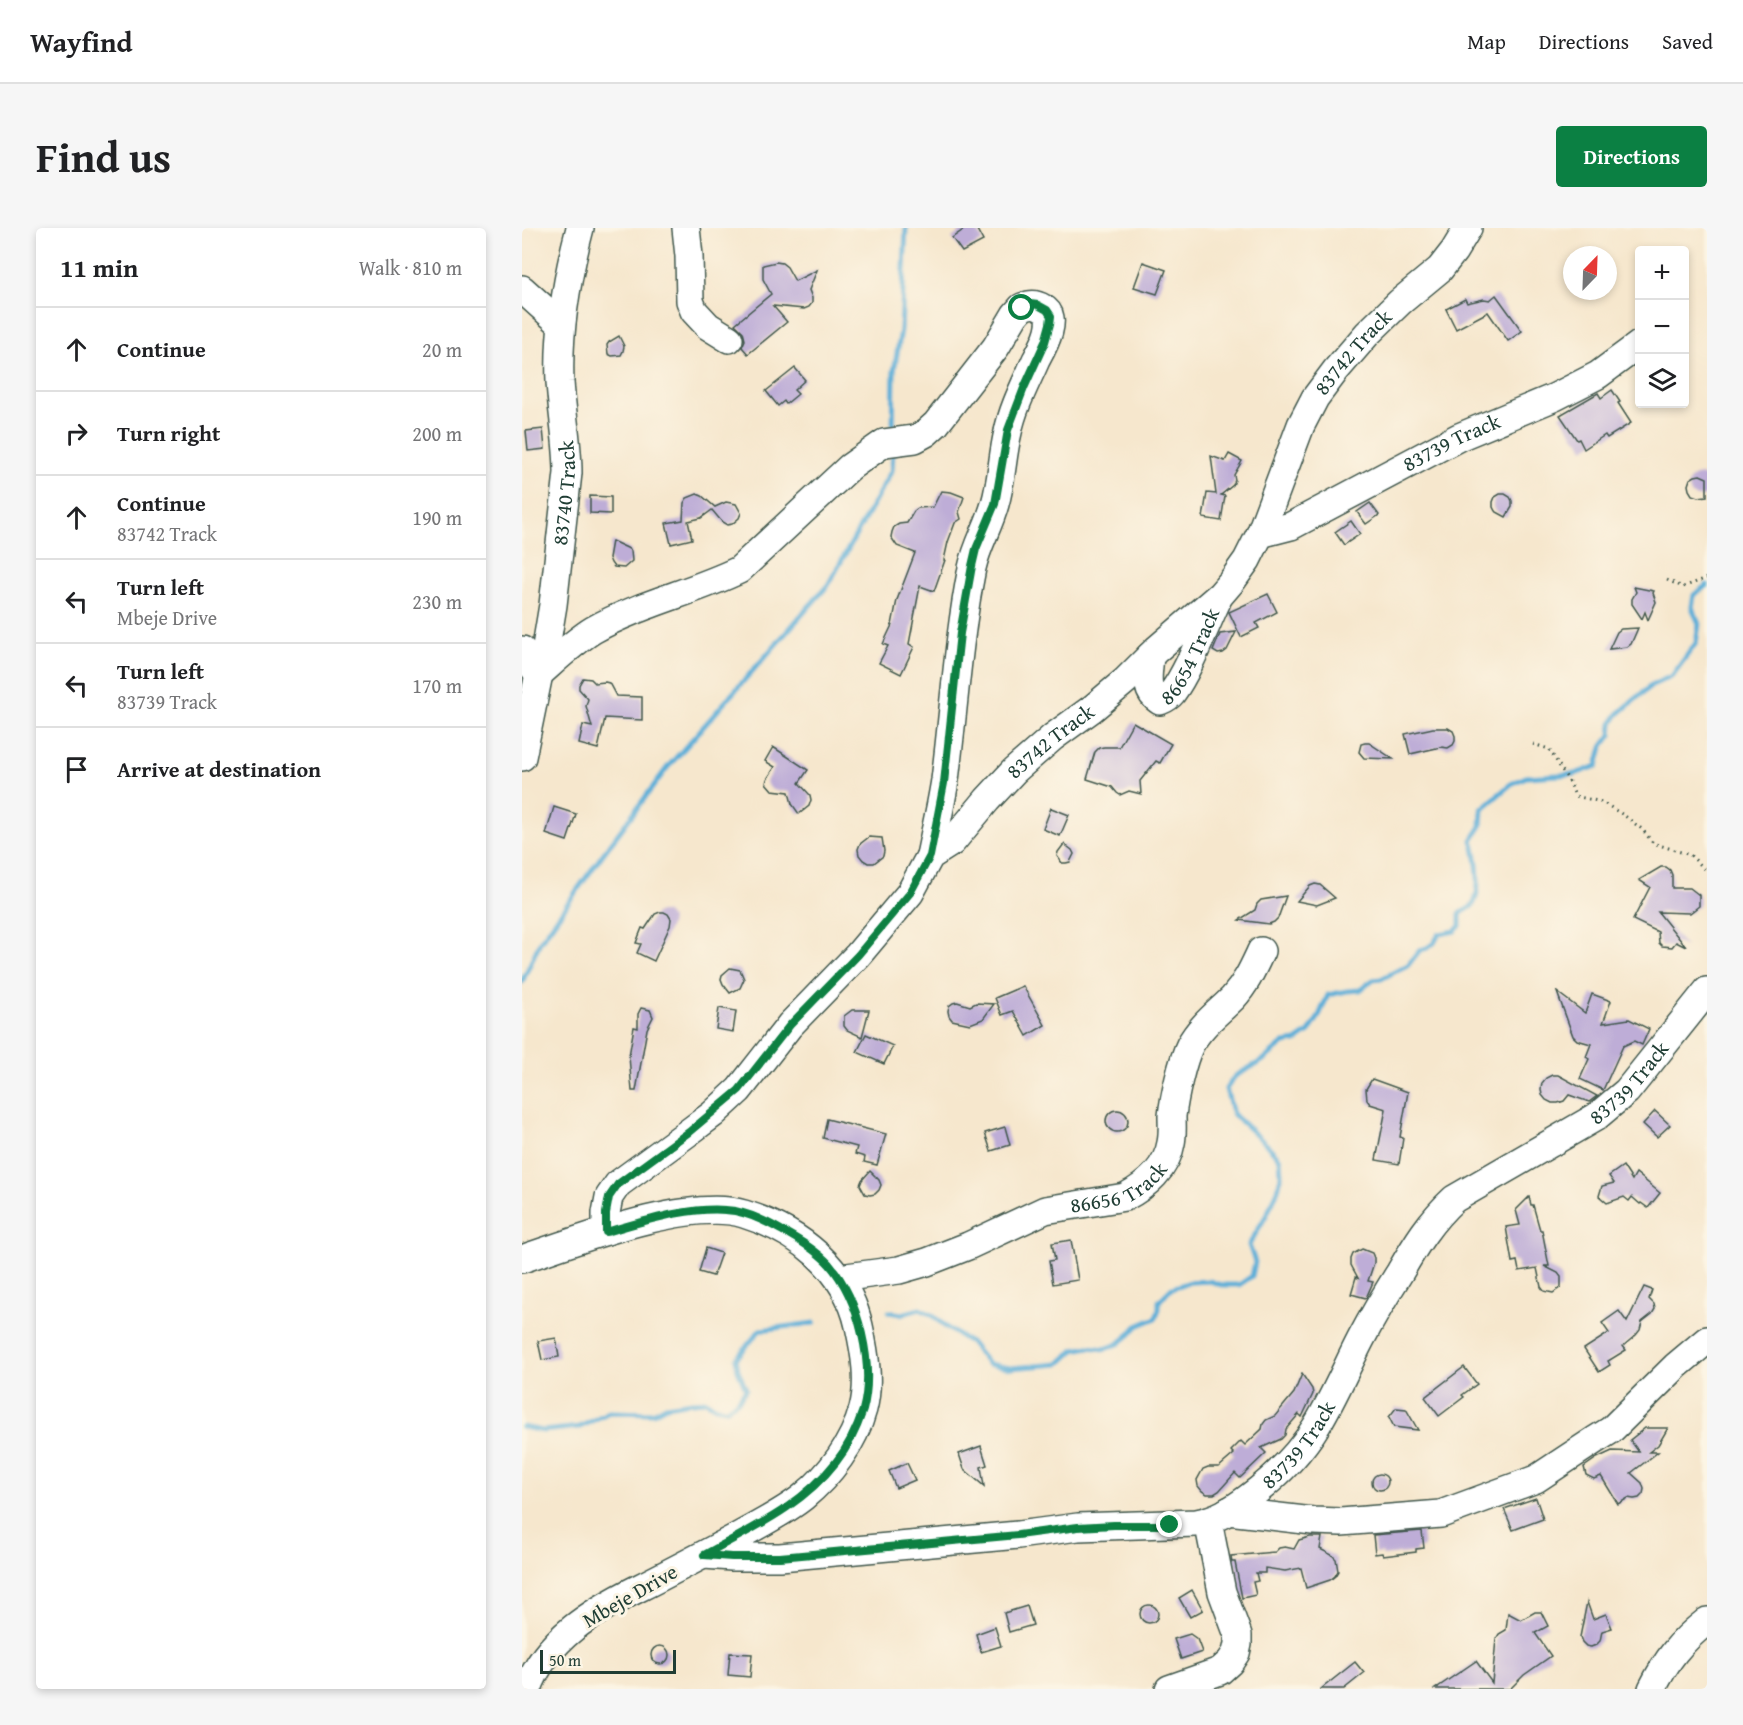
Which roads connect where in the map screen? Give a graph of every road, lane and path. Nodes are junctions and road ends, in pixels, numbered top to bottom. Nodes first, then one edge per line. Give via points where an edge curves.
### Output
1 (580, 228) edge
2 (686, 228) edge
3 (1468, 228) edge
4 (522, 289) edge
5 (561, 324) junction
6 (729, 339) dead end
7 (1635, 348) edge
8 (1260, 534) junction
9 (1707, 578) edge
10 (1667, 580) dead end
11 (1220, 595) junction
12 (522, 650) edge
13 (1150, 656) junction
14 (539, 674) junction
15 (1533, 744) dead end
16 (522, 757) edge
17 (930, 856) junction
18 (1707, 871) edge
19 (1261, 951) dead end
20 (1707, 991) edge
21 (606, 1232) junction
22 (522, 1259) edge
23 (839, 1278) junction
24 (1707, 1340) edge
25 (1218, 1516) junction
26 (704, 1555) junction
27 (1707, 1621) edge
28 (528, 1680) edge
29 (1169, 1689) edge
30 (1652, 1689) edge

1 - 5 street, 83740 Track
2 - 6 street via 690,301 708,326
3 - 8 street, 83742 Track via 1440,269 1367,334 1315,398
4 - 5 street
5 - 14 street, 83740 Track via 560,380 568,473 553,605
7 - 8 street, 83739 Track via 1598,375 1555,397 1459,436 1291,526
8 - 11 street, 83742 Track via 1247,560
9 - 10 path via 1683,587
11 - 13 street, 83742 Track
11 - 13 street, 86654 Track via 1190,661 1172,692 1160,701 1148,684
12 - 14 street
13 - 17 street, 83742 Track via 1014,771 952,842
14 - 16 street, 83740 Track
14 - 17 street via 592,631 644,606 739,570 850,467 884,442 915,439 926,433 984,364 1022,308 1038,305 1051,316 1050,324 1008,430 995,504 972,566 960,633 944,783
15 - 18 path via 1549,749 1575,796 1602,802 1643,830 1653,843 1690,855
17 - 21 street, 83742 Track via 910,893 858,955 784,1031 739,1090 618,1184 609,1197
19 - 23 street, 86656 Track via 1242,988 1193,1039 1173,1107 1169,1153 1157,1172 1137,1191 1125,1197 1045,1210 927,1262
20 - 25 street, 83739 Track via 1627,1091 1596,1117 1467,1190 1435,1216 1385,1296 1316,1426 1262,1488
21 - 22 street, Mbeje Drive
21 - 23 street, Mbeje Drive via 659,1217 735,1211 800,1240
23 - 26 street, Mbeje Drive via 856,1313 866,1368 863,1409 852,1437 838,1460 802,1498
24 - 25 street via 1596,1440 1536,1479 1441,1514 1341,1522
25 - 26 street, 83739 Track via 1170,1525 1078,1527 780,1557
25 - 29 street via 1222,1592 1238,1635 1236,1653 1220,1671
26 - 28 street, Mbeje Drive via 591,1614 564,1636
27 - 30 street via 1677,1647

